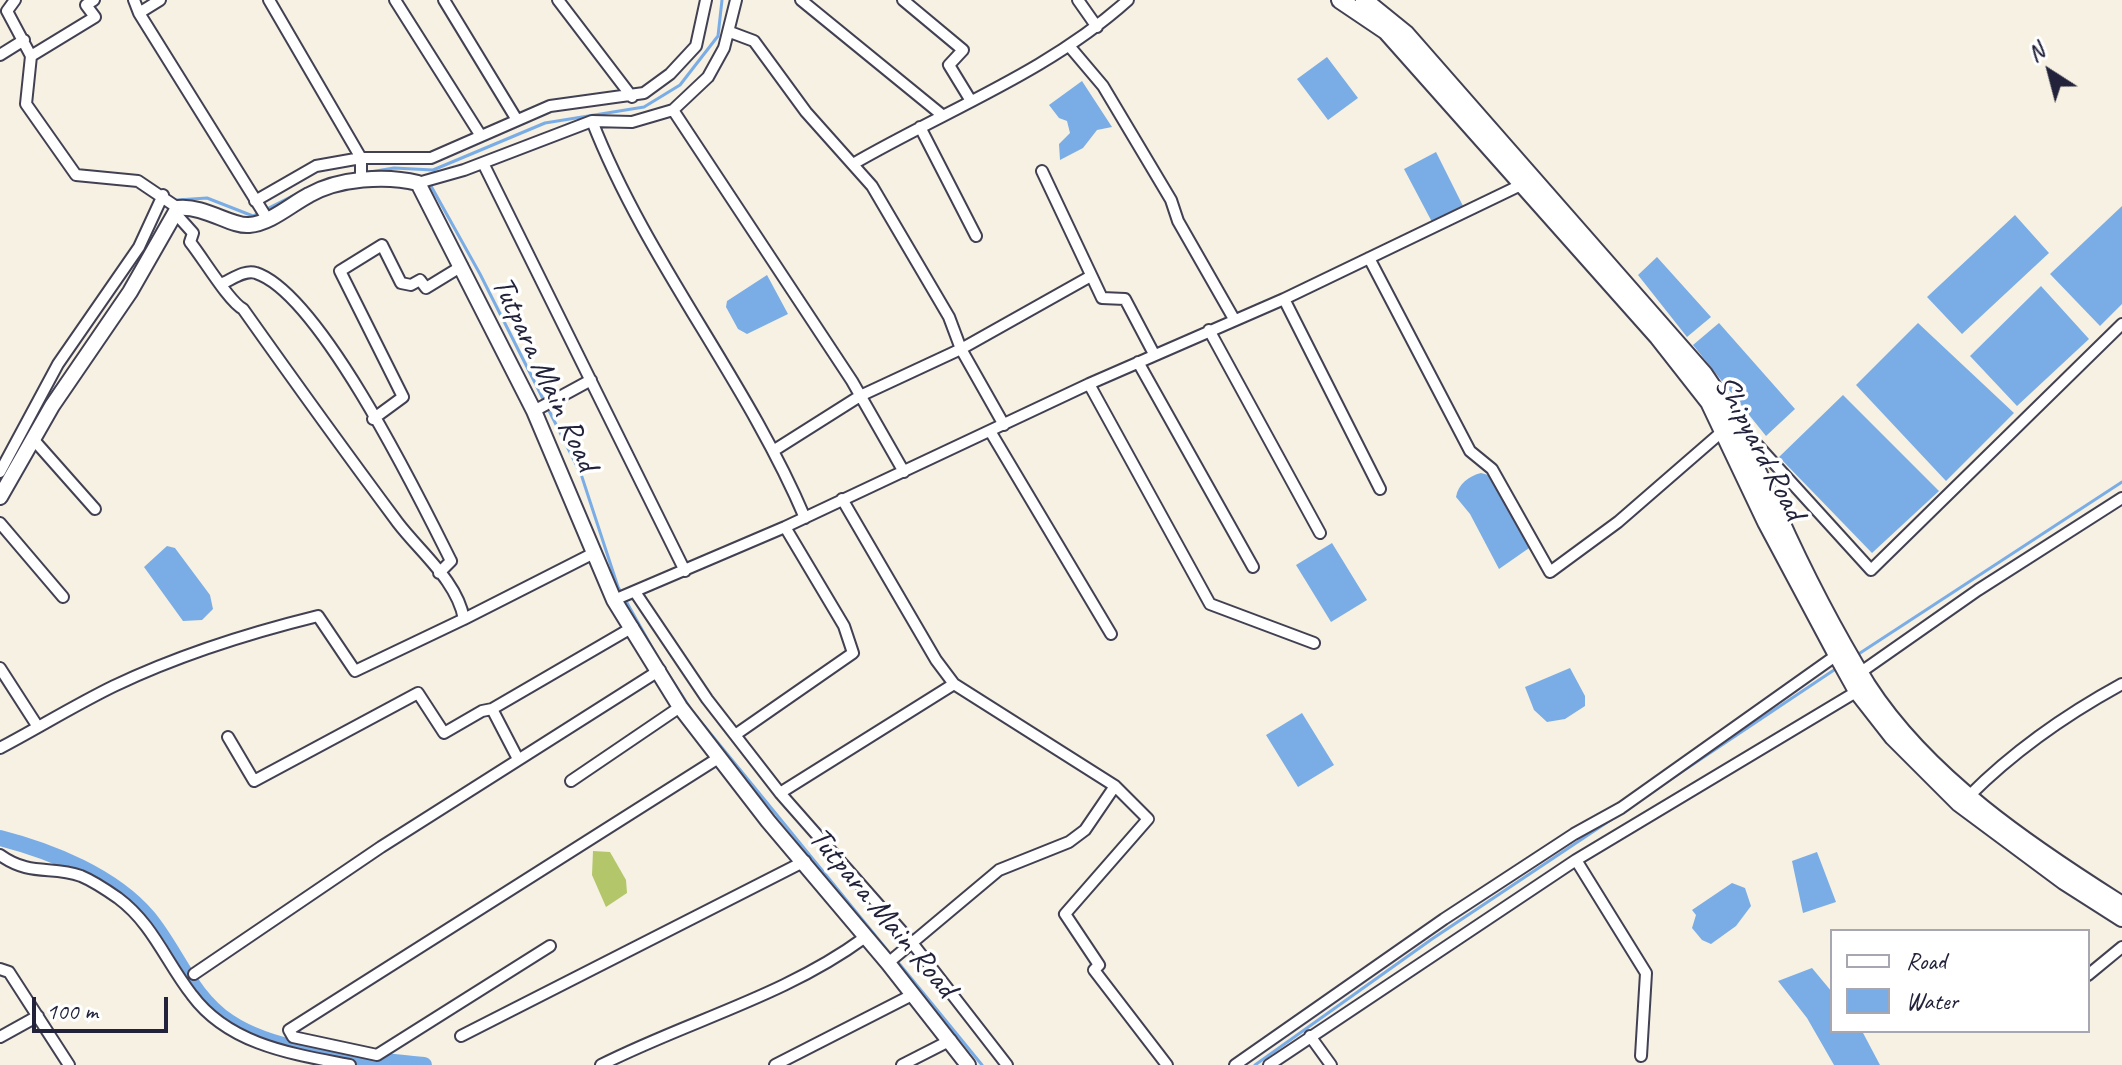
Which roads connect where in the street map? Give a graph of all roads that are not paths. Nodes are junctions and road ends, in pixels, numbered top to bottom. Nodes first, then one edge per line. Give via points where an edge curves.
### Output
1 (15, 0) edge
2 (94, 0) edge
3 (134, 0) edge
4 (160, 0) edge
5 (269, 0) edge
6 (395, 0) edge
7 (444, 0) edge
8 (558, 0) edge
9 (706, 0) edge
10 (736, 0) edge
11 (801, 0) edge
12 (903, 0) edge
13 (1078, 0) edge
14 (1128, 0) edge
15 (1340, 0) edge
16 (1364, 0) edge
17 (139, 13) junction
18 (1097, 27) junction
19 (730, 32) junction
20 (24, 40) junction
21 (1070, 47) junction
22 (0, 55) edge
23 (31, 56) junction
24 (632, 97) junction
25 (971, 101) junction
26 (673, 110) junction
27 (942, 115) junction
28 (517, 120) junction
29 (592, 121) junction
30 (920, 127) junction
31 (481, 136) junction
32 (483, 163) junction
33 (853, 164) junction
34 (361, 171) junction
35 (1042, 171) dead end
36 (1529, 181) junction
37 (418, 183) junction
38 (164, 196) junction
39 (256, 202) junction
40 (177, 211) junction
41 (266, 218) junction
42 (976, 236) dead end
43 (1369, 258) junction
44 (462, 266) junction
45 (1091, 276) junction
46 (221, 284) junction
47 (1284, 299) junction
48 (1234, 319) junction
49 (2122, 324) edge
50 (1209, 330) junction
51 (961, 349) junction
52 (1154, 354) junction
53 (1138, 362) junction
54 (591, 380) junction
55 (1089, 384) junction
56 (860, 396) junction
57 (543, 407) junction
58 (373, 419) junction
59 (1004, 425) junction
60 (1729, 425) junction
61 (990, 431) junction
62 (33, 439) junction
63 (773, 451) junction
64 (0, 472) edge
65 (904, 472) junction
66 (1380, 489) dead end
67 (0, 497) edge
68 (2122, 498) edge
69 (842, 499) junction
70 (95, 509) dead end
71 (805, 518) junction
72 (0, 523) edge
73 (785, 527) junction
74 (1320, 533) dead end
75 (592, 554) junction
76 (1253, 567) dead end
77 (685, 571) junction
78 (439, 573) junction
79 (635, 592) junction
80 (63, 597) dead end
81 (614, 600) junction
82 (464, 619) junction
83 (633, 627) junction
84 (1111, 634) dead end
85 (1314, 643) dead end
86 (1842, 652) junction
87 (0, 668) edge
88 (660, 670) junction
89 (1862, 683) junction
90 (954, 684) junction
91 (2122, 684) edge
92 (680, 707) junction
93 (492, 709) junction
94 (38, 727) junction
95 (735, 735) junction
96 (228, 737) dead end
97 (0, 748) edge
98 (720, 757) junction
99 (518, 759) junction
100 (571, 781) dead end
101 (1115, 786) junction
102 (780, 793) junction
103 (1969, 796) junction
104 (0, 855) edge
105 (1576, 860) junction
106 (805, 861) junction
107 (2122, 905) edge
108 (2122, 918) edge
109 (864, 938) junction
110 (913, 944) junction
111 (550, 946) dead end
112 (2122, 947) edge
113 (888, 963) junction
114 (0, 969) edge
115 (2090, 973) edge
116 (194, 974) dead end
117 (912, 995) junction
118 (38, 1016) junction
119 (461, 1036) dead end
120 (1310, 1036) junction
121 (0, 1037) edge
122 (951, 1040) junction
123 (1641, 1056) dead end
124 (1282, 1061) edge
125 (69, 1065) edge
126 (350, 1065) edge
127 (601, 1065) edge
128 (775, 1065) edge
129 (902, 1065) edge
130 (968, 1065) edge
131 (1007, 1065) edge
132 (1167, 1065) edge
133 (1235, 1065) edge
134 (1269, 1065) edge
135 (1331, 1065) edge

1 - 20 street via 7,11
2 - 23 street via 86,5 95,17
3 - 17 street
4 - 17 street
5 - 34 street
6 - 31 street
7 - 28 street
8 - 24 street
9 - 24 street via 696,46 670,74
10 - 19 street
11 - 27 street
12 - 25 street via 963,50 949,65
13 - 18 street
14 - 18 street
15 - 36 main road, Shipyard Road via 1386,31
16 - 36 main road, Shipyard Road via 1406,34
17 - 39 street
18 - 21 street
19 - 26 street via 708,77
19 - 33 street via 754,41 806,112
20 - 22 street
20 - 23 street
21 - 25 street
21 - 48 street via 1103,86
23 - 38 street via 26,104 76,175 138,181
24 - 28 street via 550,106
25 - 27 street
26 - 29 street via 632,122
26 - 56 street
27 - 30 street
28 - 31 street
29 - 32 street
29 - 63 street via 627,202
30 - 33 street
30 - 42 street
31 - 34 street via 431,158
32 - 37 street
32 - 54 street
33 - 51 street via 906,241
34 - 37 street
34 - 39 street via 316,166
34 - 41 street
35 - 45 street
36 - 43 street
36 - 60 main road, Shipyard Road via 1704,374
37 - 44 street, Tutpara Main Road
38 - 40 street
38 - 64 street via 139,247 58,364
39 - 41 street
40 - 41 street via 211,211 246,226
40 - 46 street via 193,233 190,242
40 - 62 street
43 - 47 street
43 - 60 street via 1470,451 1492,469 1550,572 1618,522
44 - 57 street, Tutpara Main Road
44 - 58 street via 426,288 420,280 401,283 382,245 340,271 403,397
45 - 51 street
45 - 52 street via 1102,298 1125,299
46 - 58 street via 249,272 276,284 311,317
46 - 78 street
47 - 48 street
47 - 66 street
48 - 50 street
49 - 60 street via 1871,570
50 - 52 street
50 - 74 street
51 - 56 street
51 - 59 street
52 - 53 street
53 - 55 street
53 - 76 street
54 - 57 street
54 - 77 street
55 - 59 street
55 - 85 street via 1210,604
56 - 63 street
56 - 65 street
57 - 75 street, Tutpara Main Road
58 - 78 street via 451,561
59 - 61 street
60 - 86 main road, Shipyard Road
61 - 65 street
61 - 84 street
62 - 67 street
62 - 70 street
63 - 71 street
65 - 69 street
68 - 89 street via 1978,590
69 - 71 street
69 - 90 street
71 - 73 street
72 - 80 street
73 - 77 street
73 - 95 street via 844,626 853,653
75 - 81 street, Tutpara Main Road
75 - 82 street
77 - 79 street
78 - 82 street via 461,603
79 - 81 street
79 - 95 street
81 - 83 street, Tutpara Main Road
82 - 94 street via 355,671 318,616 236,638 115,685
83 - 88 street, Tutpara Main Road
83 - 93 street
86 - 89 main road, Shipyard Road
86 - 133 street via 1621,808 1444,919
87 - 94 street
88 - 92 street, Tutpara Main Road
88 - 99 street
89 - 103 main road, Shipyard Road
89 - 105 street
89 - 108 main road, Shipyard Road via 1893,737 1959,803
90 - 101 street
90 - 102 street
91 - 103 street via 2081,707
92 - 98 street, Tutpara Main Road
92 - 100 street
93 - 96 street via 444,733 418,693 254,781
93 - 99 street
94 - 97 street
95 - 102 street
98 - 106 street, Tutpara Main Road
98 - 111 street via 289,1030 293,1037 377,1055
99 - 116 street
101 - 110 street via 1085,830 1069,842 999,870
101 - 132 street via 1148,819 1065,914 1099,965 1094,970
102 - 110 street
103 - 107 main road, Shipyard Road
104 - 126 street via 18,868 81,876 118,898 152,931 192,996 218,1023 249,1040
105 - 120 street
105 - 123 street via 1646,973
106 - 109 street, Tutpara Main Road
106 - 119 street
109 - 113 street, Tutpara Main Road
109 - 127 street via 791,983
110 - 113 street
110 - 131 street
112 - 115 street
113 - 117 street, Tutpara Main Road
114 - 118 street via 9,972
117 - 122 street, Tutpara Main Road
117 - 128 street
118 - 121 street
118 - 125 street
120 - 124 street
120 - 135 street
122 - 129 street
122 - 130 street, Tutpara Main Road
124 - 134 street

